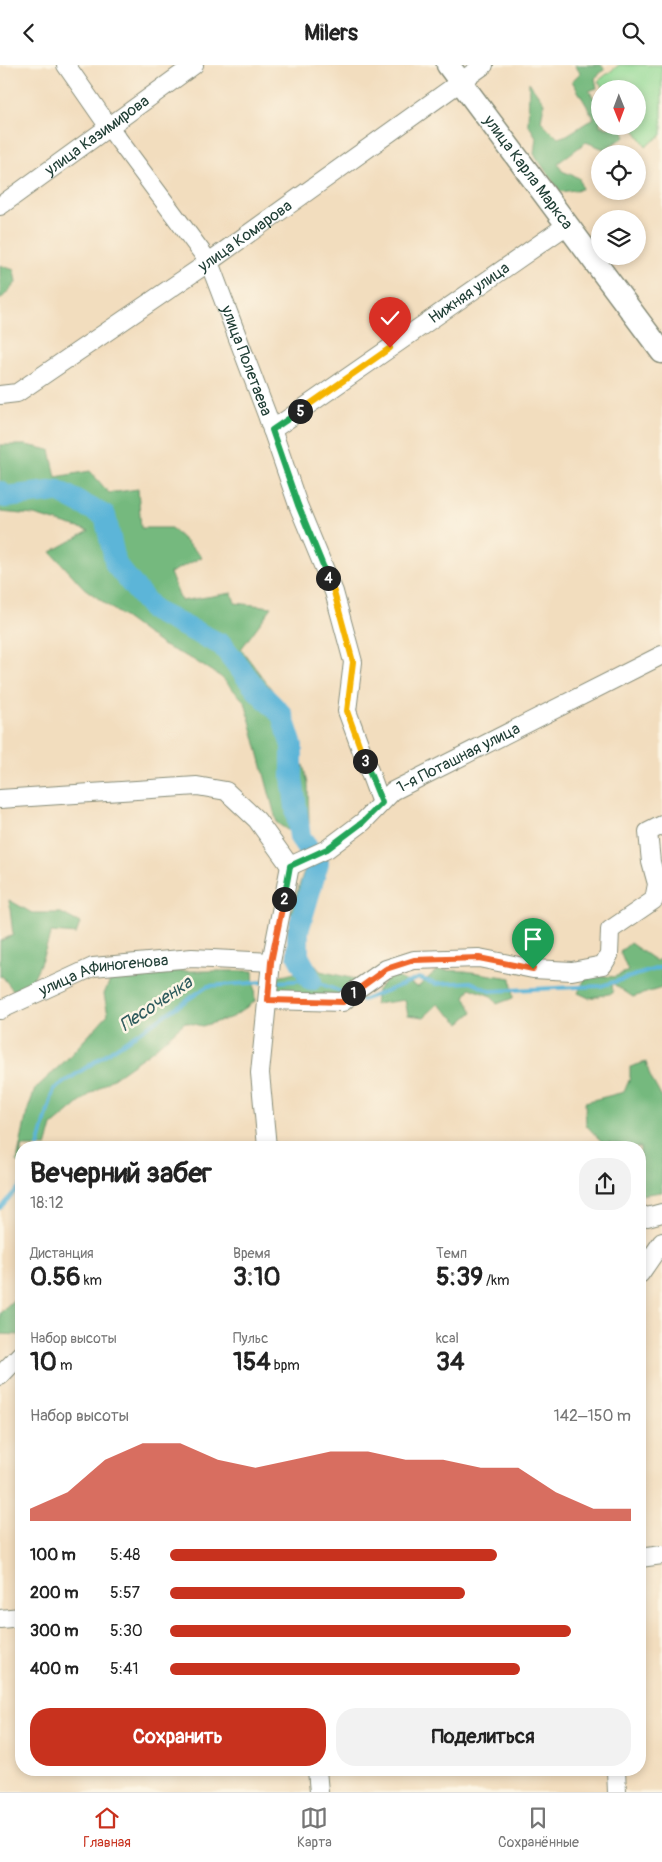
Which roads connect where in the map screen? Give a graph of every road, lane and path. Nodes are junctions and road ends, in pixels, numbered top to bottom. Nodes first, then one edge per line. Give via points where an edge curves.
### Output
1 (66, 65) edge
2 (194, 65) edge
3 (484, 65) edge
4 (454, 74) edge
5 (109, 127) junction
6 (0, 206) edge
7 (567, 225) junction
8 (209, 262) junction
9 (662, 352) edge
10 (0, 395) edge
11 (272, 430) junction
12 (662, 655) edge
13 (0, 799) edge
14 (382, 803) junction
15 (662, 825) edge
16 (290, 866) junction
17 (271, 962) junction
18 (268, 1000) junction
19 (0, 1010) edge
20 (266, 1141) edge
21 (662, 1213) edge
22 (646, 1217) edge
23 (662, 1242) edge
24 (646, 1265) edge
25 (15, 1360) edge
26 (0, 1376) edge
27 (662, 1555) edge
28 (646, 1557) edge
29 (15, 1618) edge
30 (0, 1619) edge
31 (318, 1776) edge
32 (616, 1776) edge
33 (319, 1792) edge
34 (617, 1792) edge

1 - 5 street, улица Полетаева
2 - 5 street, улица Казимирова
3 - 4 street, улица Комарова
4 - 7 main road, улица Карла Маркса
4 - 8 street, улица Комарова
5 - 6 street, улица Казимирова
5 - 8 street, улица Полетаева
7 - 9 main road, улица Карла Маркса
7 - 11 street, Нижняя улица
8 - 10 street, улица Комарова via 17,393
8 - 11 street, улица Полетаева
11 - 14 street, улица Полетаева via 298,505 334,592 353,662 347,711
12 - 14 street, 1-я Поташная улица via 393,791
13 - 16 street via 197,786 226,791 257,820
14 - 16 street, 1-я Поташная улица via 327,849
15 - 18 street via 648,832 657,884 654,900 610,930 609,955 603,965 572,971 533,969 479,958 414,960 386,969 343,1002
16 - 17 street
17 - 18 street
17 - 19 street, улица Афиногенова via 192,958 93,967
18 - 20 street via 260,1073
21 - 22 street
23 - 24 street
25 - 26 street
27 - 28 street
29 - 30 street
31 - 33 street
32 - 34 street

